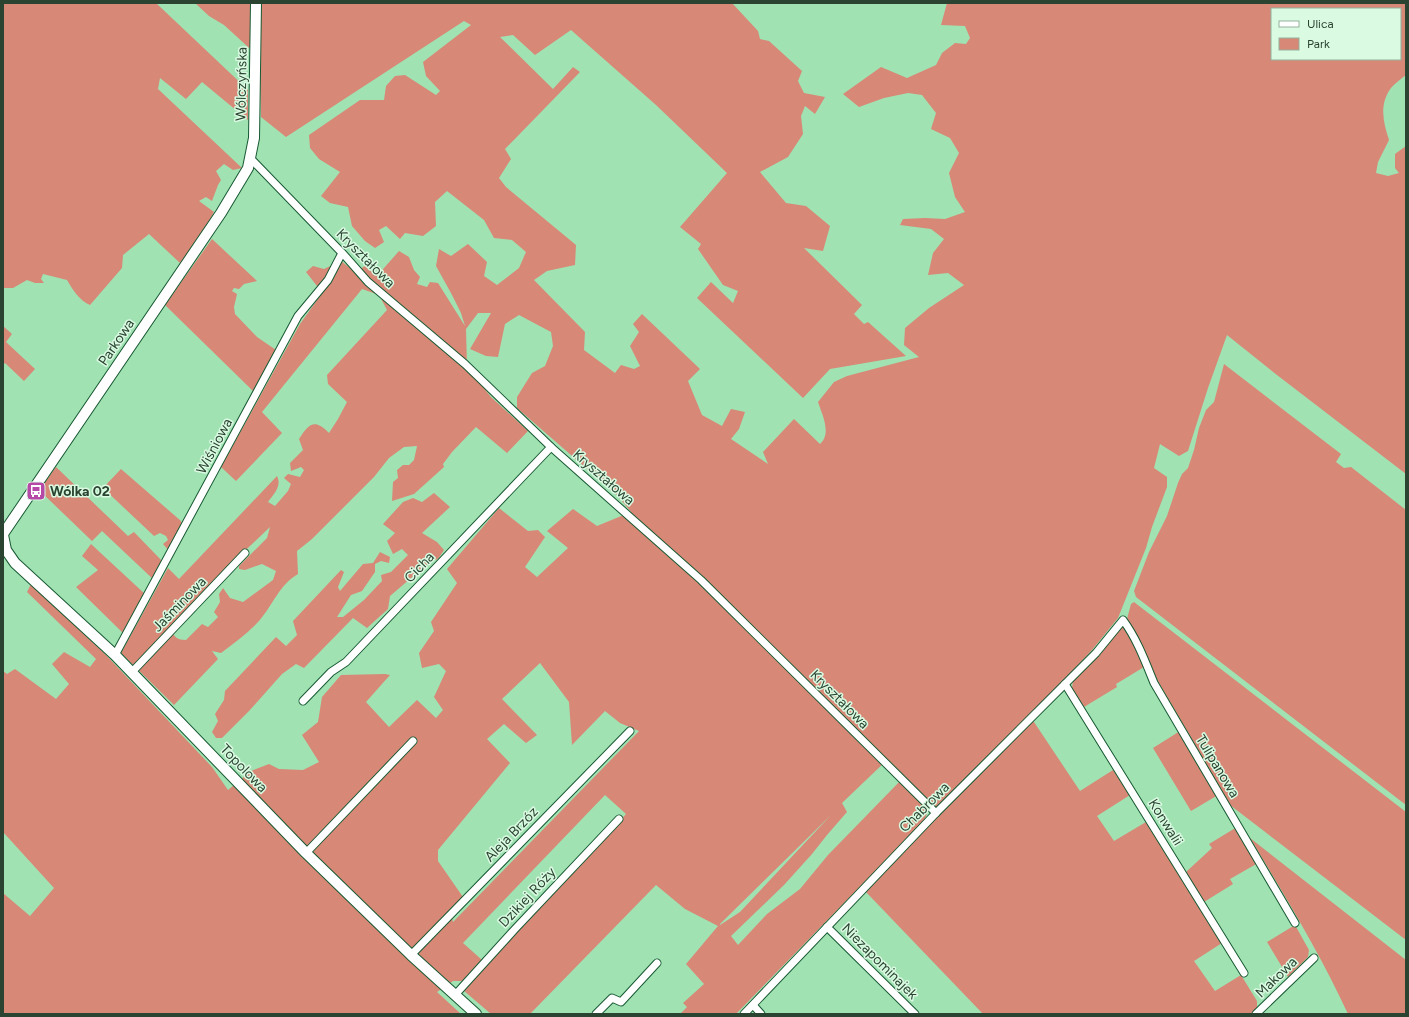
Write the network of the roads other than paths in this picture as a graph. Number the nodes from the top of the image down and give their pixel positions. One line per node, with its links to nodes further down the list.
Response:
1 (256, 3): 2 (street, Wólczyńska)
2 (251, 162): 3 (street, Kryształowa); 5 (street, Parkowa)
3 (342, 253): 4 (street, Kryształowa); 8 (street, Wiśniowa)
4 (550, 447): 11 (street, Cicha); 14 (street, Kryształowa)
5 (3, 535): 8 (street, Topolowa)
6 (245, 553): 9 (street, Jaśminowa)
7 (1123, 620): 10 (street, Chabrowa); 17 (street, Tulipanowa)
8 (115, 655): 9 (street, Topolowa)
9 (132, 672): 16 (street, Topolowa)
10 (1065, 684): 14 (street, Chabrowa); 22 (street, Konwalii)
11 (303, 701)
12 (630, 731): 19 (street, Aleja Brzóz)
13 (412, 741): 16 (street)
14 (936, 813): 18 (street, Chabrowa)
15 (619, 819): 23 (street, Dzikiej Róży)
16 (306, 853): 19 (street, Topolowa)
17 (1295, 923)
18 (828, 926): 24 (street, Chabrowa); 29 (street, Niezapominajek)
19 (411, 954): 23 (street, Topolowa)
20 (1314, 958): 30 (street, Makowa)
21 (657, 963): 26 (street)
22 (1244, 973)
23 (455, 995): 25 (street, Topolowa)
24 (753, 1005): 27 (street, Chabrowa); 28 (street)
25 (476, 1014)
26 (596, 1014)
27 (744, 1014)
28 (761, 1014)
29 (915, 1014)
30 (1256, 1014)

